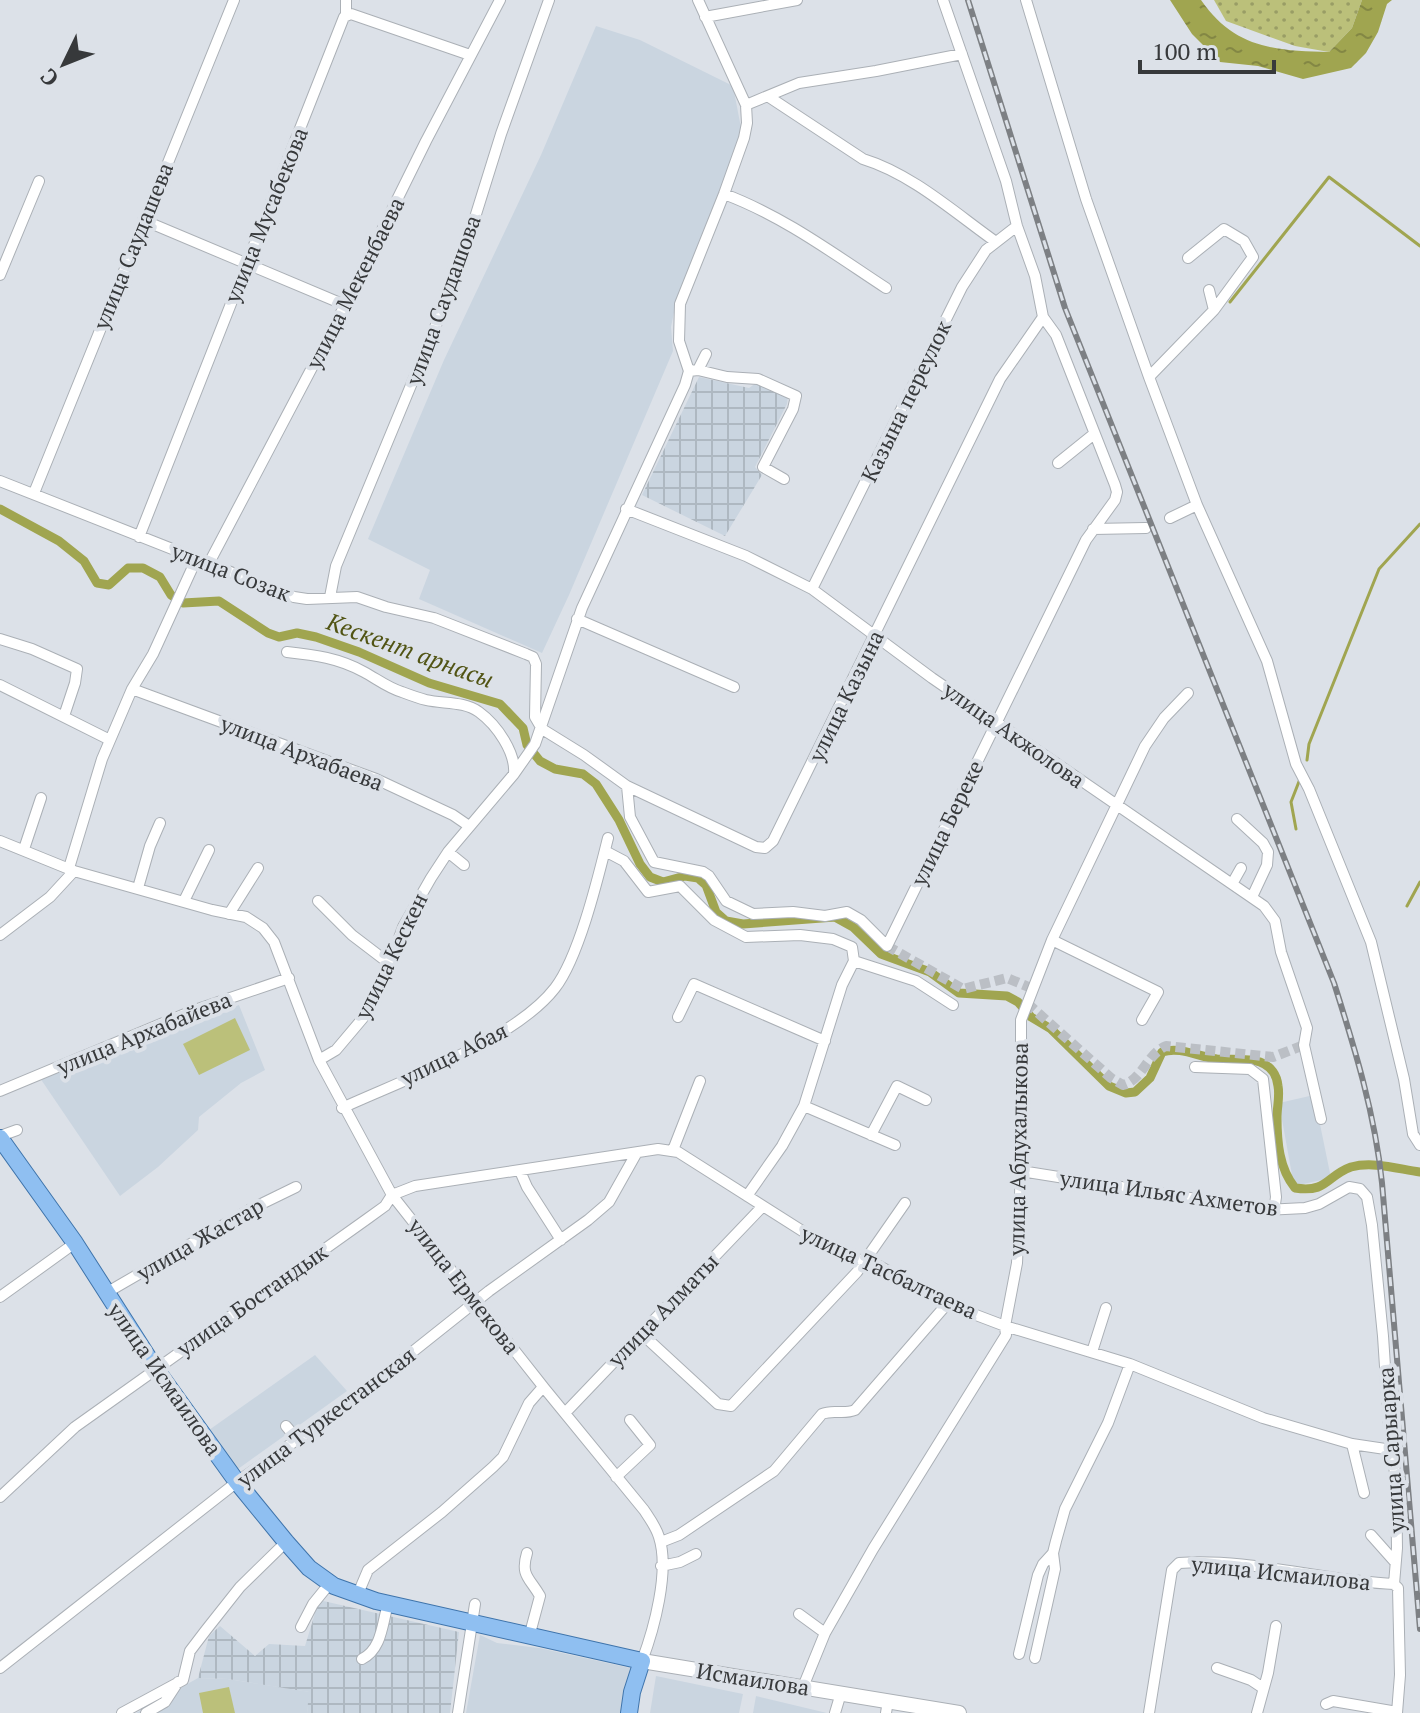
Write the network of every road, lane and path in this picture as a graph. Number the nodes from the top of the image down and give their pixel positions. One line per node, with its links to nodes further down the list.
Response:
1 (234, 0): 17 (street, улица Саудашева)
2 (346, 0): 9 (street)
3 (500, 0): 12 (street, улица Мекенбаева)
4 (549, 0): 45 (street, улица Саудашова)
5 (698, 0): 10 (street)
6 (797, 0): 10 (street)
7 (943, 0): 11 (street)
8 (1026, 0): 30 (street)
9 (346, 15): 12 (street); 21 (street, улица Мусабекова)
10 (705, 17): 14 (street)
11 (962, 54): 13 (street); 18 (street)
12 (470, 55): 25 (street, улица Мекенбаева)
13 (769, 97): 14 (street); 19 (street)
14 (746, 105): 16 (street)
15 (39, 181): 22 (street)
16 (724, 194): 23 (street); 29 (street)
17 (143, 220): 21 (street); 35 (street, улица Саудашева)
18 (1017, 226): 19 (street, Казына переулок); 27 (street)
19 (996, 242): 44 (street, Казына переулок)
20 (1188, 258): 26 (street)
21 (245, 264): 25 (street); 41 (street, улица Мусабекова)
22 (0, 275)
23 (886, 288)
24 (1209, 290): 26 (street)
25 (345, 305): 43 (street, улица Мекенбаева)
26 (1214, 310): 30 (street)
27 (1043, 317): 31 (street); 47 (street, улица Казына)
28 (706, 354): 29 (street, улица Кескен)
29 (693, 370): 33 (street); 37 (street, улица Кескен)
30 (1149, 377): 36 (street)
31 (1094, 434): 32 (street); 40 (street, улица Береке)
32 (1058, 463)
33 (784, 479)
34 (0, 481): 35 (street, улица Созак)
35 (34, 493): 41 (street, улица Созак)
36 (1197, 505): 38 (street); 104 (street)
37 (626, 509): 44 (street, улица Акжолова); 46 (street, улица Кескен)
38 (1170, 518)
39 (1146, 528): 40 (street)
40 (1093, 529): 55 (street, улица Береке)
41 (139, 537): 42 (street, улица Созак)
42 (196, 560): 43 (street, улица Созак); 52 (street)
43 (208, 565): 45 (street, улица Созак)
44 (812, 589): 47 (street, улица Акжолова)
45 (330, 597): 56 (street, улица Созак)
46 (577, 619): 51 (street); 56 (street, улица Кескен)
47 (875, 638): 55 (street, улица Акжолова); 59 (street, улица Казына)
48 (0, 639): 54 (street)
49 (287, 652): 58 (street)
50 (0, 685): 54 (street)
51 (734, 687)
52 (132, 689): 57 (street); 64 (street, улица Архабаева)
53 (1188, 693): 61 (street, улица Абдухалыкова)
54 (64, 716): 57 (street)
55 (996, 722): 59 (street, улица Береке); 61 (street, улица Акжолова)
56 (542, 729): 58 (street, улица Кескен); 59 (street, улица Казына)
57 (110, 740): 74 (street)
58 (514, 774): 64 (street, улица Кескен)
59 (627, 786)
60 (41, 798): 67 (street)
61 (1117, 807): 75 (street, улица Акжолова); 82 (street, улица Абдухалыкова)
62 (1237, 819): 77 (street)
63 (160, 823): 76 (street)
64 (469, 826): 70 (street, улица Кескен)
65 (608, 838): 69 (street, улица Абая)
66 (0, 841): 67 (street, улица Ермекова)
67 (24, 849): 74 (street, улица Ермекова)
68 (209, 850): 78 (street)
69 (605, 851): 83 (street); 98 (street, улица Абая)
70 (448, 852): 71 (street); 84 (street, улица Кескен)
71 (464, 865)
72 (258, 868): 80 (street)
73 (1241, 868): 75 (street)
74 (71, 870): 76 (street, улица Ермекова); 81 (street)
75 (1232, 884): 77 (street, улица Акжолова)
76 (138, 888): 78 (street, улица Ермекова)
77 (1252, 897): 99 (street, улица Акжолова)
78 (184, 901): 80 (street, улица Ермекова)
79 (318, 901): 84 (street)
80 (229, 914): 85 (street, улица Ермекова)
81 (0, 935)
82 (1052, 940): 90 (street); 108 (street, улица Абдухалыкова)
83 (854, 961): 88 (street); 91 (street)
84 (390, 964): 92 (street, улица Кескен)
85 (289, 978): 86 (street, улица Архабайева); 92 (street, улица Ермекова)
86 (251, 992): 87 (street); 95 (street, улица Архабайева)
87 (235, 1004)
88 (953, 1005)
89 (678, 1017): 91 (street)
90 (1142, 1020)
91 (825, 1041): 97 (street)
92 (319, 1060): 98 (street, улица Ермекова)
93 (1195, 1067): 115 (street)
94 (700, 1081): 105 (street)
95 (0, 1091)
96 (926, 1100): 101 (street)
97 (804, 1106): 101 (street); 112 (street)
98 (342, 1108): 111 (street, улица Ермекова)
99 (1321, 1119)
100 (17, 1130): 102 (street)
101 (871, 1135): 103 (street)
102 (0, 1137): 119 (main road, улица Исмаилова)
103 (895, 1145)
104 (1420, 1145)
105 (673, 1150): 106 (street); 112 (street, улица Тасбалтаева)
106 (636, 1154): 107 (street); 116 (street, улица Туркестанская)
107 (520, 1171): 111 (street); 118 (street)
108 (1021, 1171): 115 (street, улица Ильяс Ахметов); 126 (street, улица Абдухалыкова)
109 (296, 1187): 121 (street, улица Жастар)
110 (1360, 1189): 115 (street, улица Ильяс Ахметов); 137 (street, улица Сарыарка)
111 (392, 1195): 123 (street, улица Ермекова); 130 (street, улица Бостандык)
112 (747, 1196): 114 (street, улица Тасбалтаева)
113 (905, 1203): 120 (street)
114 (762, 1207): 120 (street, улица Тасбалтаева); 127 (street, улица Алматы)
115 (1274, 1211)
116 (576, 1229): 117 (street); 118 (street, улица Туркестанская)
117 (582, 1239)
118 (561, 1240): 123 (street, улица Туркестанская)
119 (75, 1243): 121 (main road, улица Исмаилова); 122 (street)
120 (864, 1262): 124 (street, улица Тасбалтаева); 127 (street)
121 (106, 1293): 130 (main road, улица Исмаилова)
122 (0, 1297)
123 (476, 1302): 131 (street, улица Ермекова); 135 (street, улица Туркестанская)
124 (947, 1304): 126 (street, улица Тасбалтаева); 144 (street)
125 (1106, 1308): 128 (street)
126 (1005, 1326): 128 (street, улица Тасбалтаева); 161 (street, улица Абдухалыкова)
127 (642, 1334): 132 (street, улица Алматы)
128 (1092, 1352): 129 (street, улица Тасбалтаева)
129 (1130, 1364): 136 (street, улица Тасбалтаева); 146 (street)
130 (155, 1368): 139 (main road, улица Исмаилова); 141 (street, улица Бостандык)
131 (543, 1387): 132 (street, улица Ермекова); 152 (street)
132 (565, 1413): 138 (street, улица Ермекова)
133 (630, 1420): 138 (street)
134 (286, 1426): 135 (street)
135 (297, 1439): 139 (street, улица Туркестанская)
136 (1352, 1444): 137 (street, улица Тасбалтаева); 140 (street)
137 (1392, 1450): 148 (street, улица Сарыарка)
138 (616, 1477): 144 (street, улица Ермекова)
139 (237, 1482): 143 (main road, улица Исмаилова); 167 (street, улица Туркестанская)
140 (1364, 1493)
141 (0, 1497)
142 (1371, 1535): 148 (street)
143 (286, 1542): 150 (main road, улица Исмаилова); 169 (street)
144 (661, 1542): 149 (street, улица Ермекова)
145 (527, 1553): 162 (street)
146 (1053, 1553): 155 (street); 157 (street)
147 (696, 1554): 149 (street)
148 (1395, 1562): 151 (street, улица Сарыарка)
149 (661, 1566): 166 (street, улица Ермекова)
150 (330, 1583): 152 (main road, улица Исмаилова); 160 (street)
151 (1394, 1584): 175 (street, улица Сарыарка); 182 (street, улица Исмаилова)
152 (357, 1596): 153 (main road, улица Исмаилова)
153 (388, 1604): 158 (main road, улица Исмаилова); 165 (street)
154 (475, 1604): 158 (street)
155 (1028, 1612): 157 (street); 163 (street)
156 (799, 1614): 161 (street)
157 (1045, 1615): 164 (street)
158 (470, 1624): 162 (main road, улица Исмаилова); 178 (street)
159 (1276, 1626): 171 (street)
160 (301, 1627)
161 (825, 1633): 170 (street, улица Абдухалыкова)
162 (529, 1637): 166 (main road, улица Исмаилова)
163 (1019, 1654)
164 (1035, 1658)
165 (362, 1659)
166 (642, 1661): 170 (street, Исмаилова); 179 (main road, улица Ермекова)
167 (0, 1668)
168 (1217, 1668): 171 (street)
169 (178, 1682): 176 (street); 177 (street)
170 (803, 1687): 172 (street, Исмаилова)
171 (1263, 1688): 183 (street)
172 (841, 1693): 174 (street, Исмаилова); 180 (street)
173 (1326, 1704): 175 (street)
174 (887, 1707): 181 (street, Исмаилова)
175 (1397, 1712)
176 (122, 1713)
177 (146, 1713)
178 (458, 1713)
179 (629, 1713)
180 (835, 1713)
181 (959, 1713)
182 (1149, 1713)
183 (1257, 1713)

